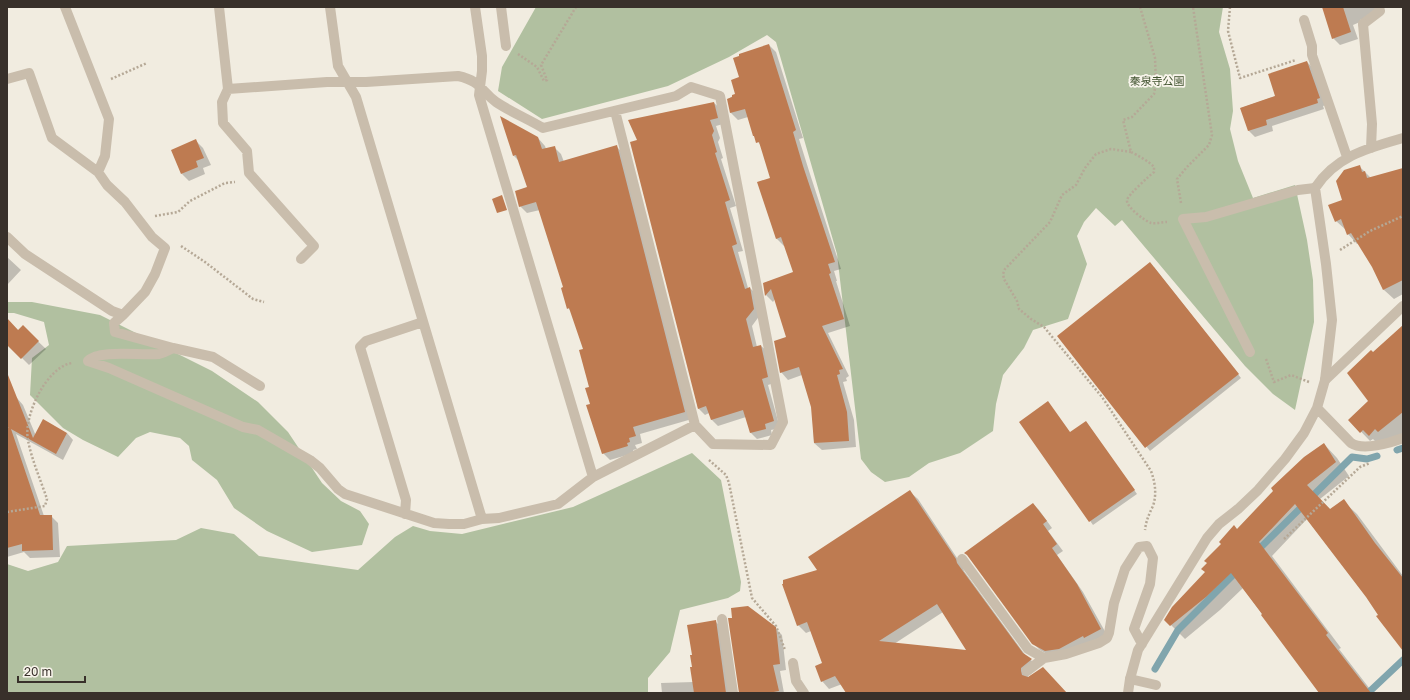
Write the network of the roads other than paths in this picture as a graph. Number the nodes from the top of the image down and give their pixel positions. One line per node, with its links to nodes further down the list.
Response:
1 (65, 7): 17 (street)
2 (219, 7): 12 (street)
3 (330, 7): 10 (street)
4 (475, 7): 11 (street)
5 (501, 7): 8 (street)
6 (1379, 7): 15 (street)
7 (1304, 20): 16 (street)
8 (506, 46)
9 (7, 79): 17 (street)
10 (347, 81): 11 (street); 12 (street); 23 (street)
11 (479, 85): 13 (street); 31 (street)
12 (228, 89): 20 (street)
13 (615, 111): 29 (street); 29 (street)
14 (1403, 138): 15 (street)
15 (1371, 148): 16 (street)
16 (1347, 157): 18 (street)
17 (98, 172): 22 (street)
18 (1315, 188): 25 (street); 26 (street)
19 (7, 237): 22 (street)
20 (301, 259)
21 (1403, 306): 26 (street)
22 (123, 315): 24 (street)
23 (423, 322): 32 (street); 33 (street)
24 (173, 348): 27 (street); 32 (street)
25 (1250, 352)
26 (1325, 380): 28 (street)
27 (260, 386)
28 (1317, 408): 30 (street); 36 (street)
29 (695, 425): 31 (street)
30 (1403, 438)
31 (593, 477): 33 (street)
32 (405, 514): 33 (street)
33 (482, 519)
34 (962, 560): 37 (street)
35 (722, 619): 42 (street)
36 (1142, 644): 37 (street); 40 (street)
37 (1044, 658): 39 (street)
38 (793, 663): 43 (street)
39 (1027, 670)
40 (1130, 679): 41 (street); 44 (street)
41 (1156, 685)
42 (733, 693)
43 (804, 693)
44 (1128, 693)

